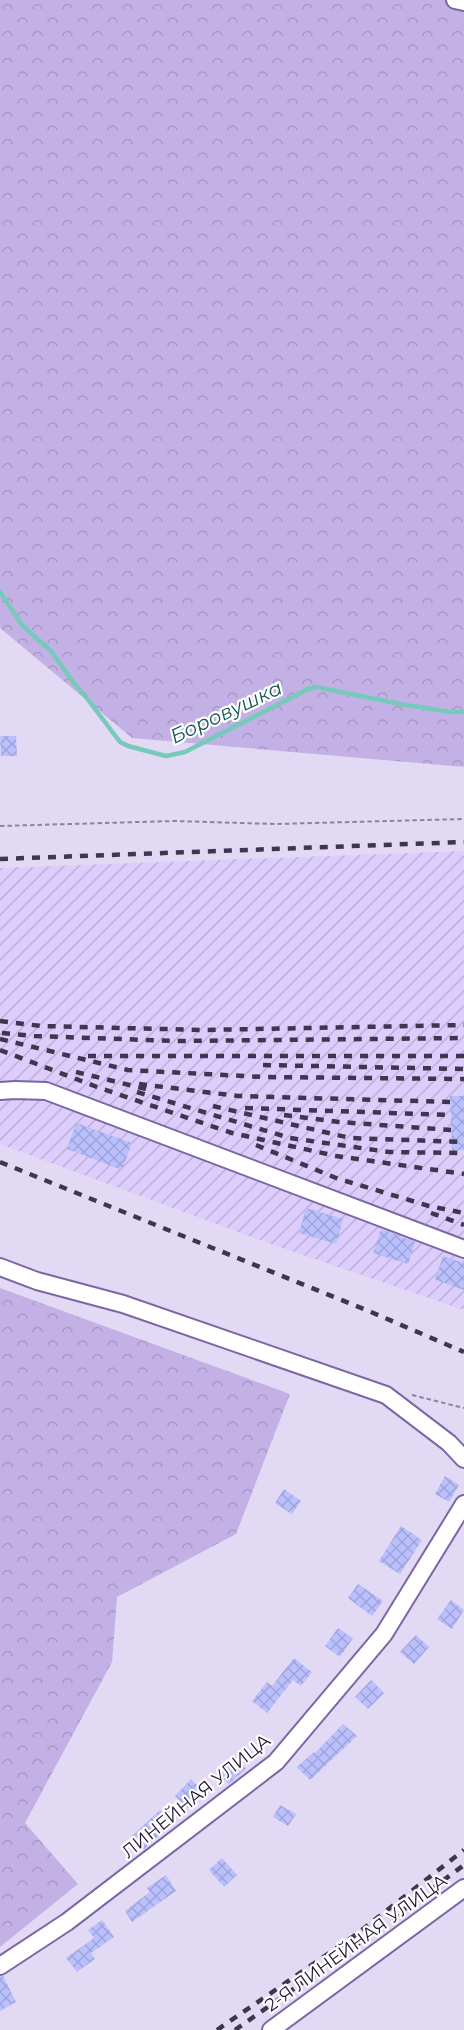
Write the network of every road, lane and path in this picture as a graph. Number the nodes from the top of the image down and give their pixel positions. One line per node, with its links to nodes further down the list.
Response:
1 (456, 0): 2 (street)
2 (464, 2)
3 (464, 819): 4 (path)
4 (0, 826)
5 (0, 1091): 6 (street)
6 (464, 1249)
7 (0, 1267): 8 (street)
8 (386, 1395): 9 (path); 10 (street)
9 (464, 1408)
10 (464, 1459)
11 (464, 1504): 13 (street, ЛИНЕЙНАЯ УЛИЦА)
12 (464, 1888): 14 (street, 2-Я ЛИНЕЙНАЯ УЛИЦА)
13 (0, 1966)
14 (271, 2030)

